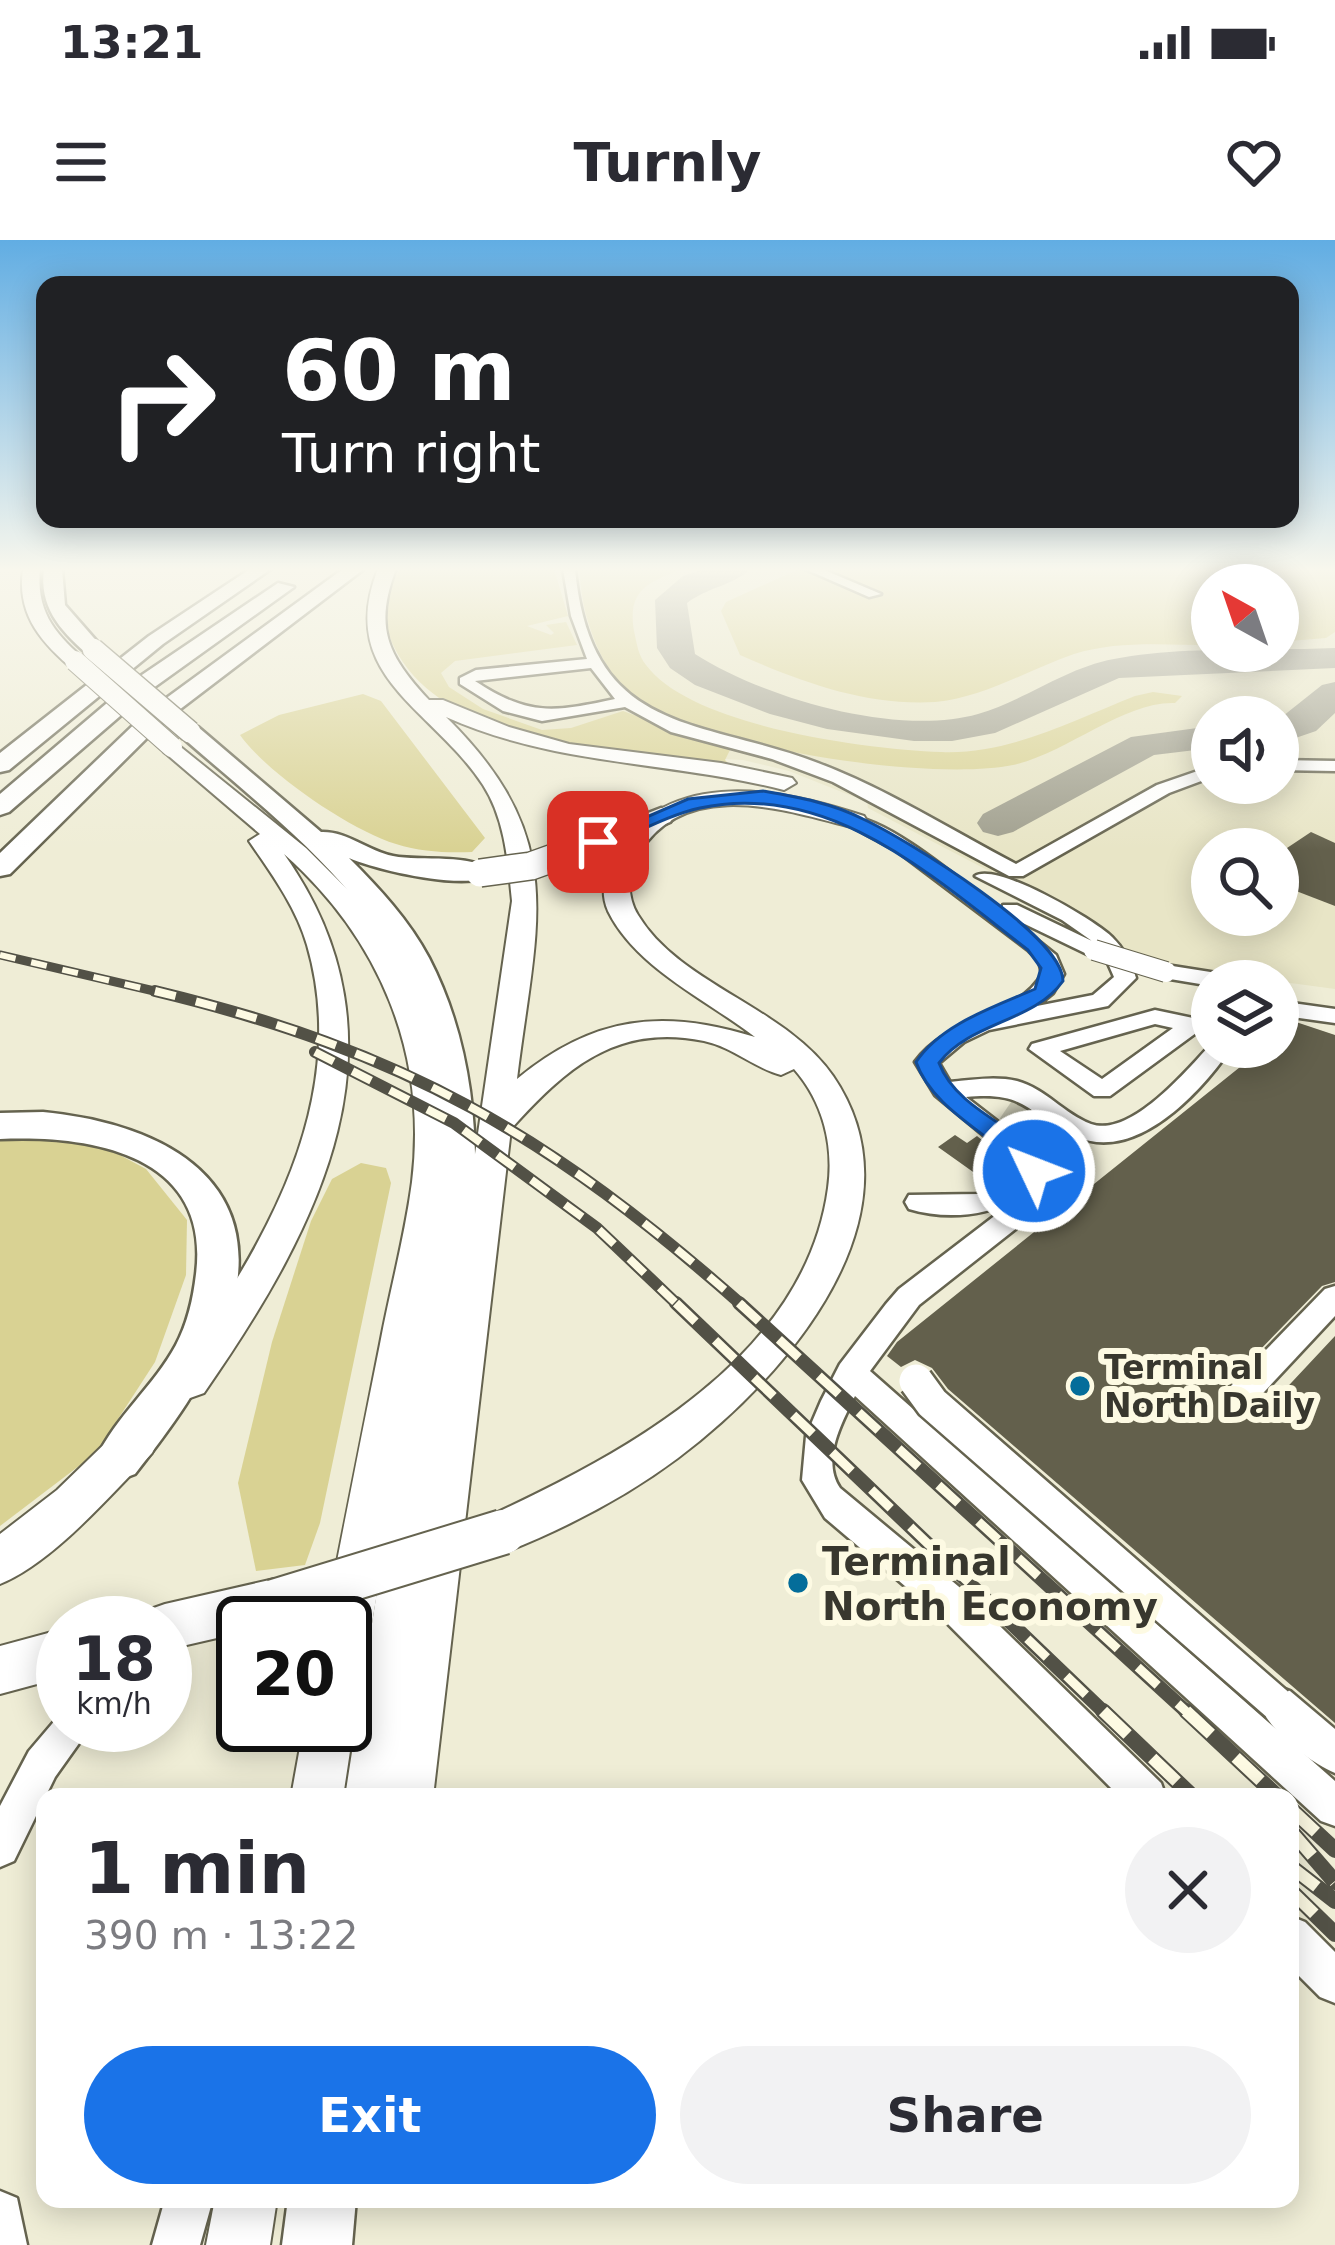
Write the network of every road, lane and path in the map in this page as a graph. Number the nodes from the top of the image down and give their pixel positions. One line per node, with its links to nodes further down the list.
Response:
1 (93, 663): 9 (highway, bridge)
2 (131, 663): 10 (highway)
3 (175, 663): 17 (highway)
4 (229, 663): 21 (highway)
5 (387, 663): 7 (main road)
6 (593, 664): 8 (street); 8 (street)
7 (412, 692): 13 (main road); 32 (main road)
8 (626, 702): 14 (street)
9 (181, 740): 15 (main road); 16 (highway)
10 (0, 765)
11 (1299, 765): 12 (street)
12 (1335, 766)
13 (701, 767): 19 (main road); 27 (street)
14 (1191, 779)
15 (230, 800): 41 (main road); 44 (main road)
16 (267, 800): 18 (highway, bridge); 55 (highway)
17 (0, 807)
18 (661, 816): 19 (main road); 34 (main road)
19 (855, 821): 20 (street)
20 (904, 848): 22 (street, bridge); 27 (street)
21 (0, 868)
22 (1191, 976)
23 (1299, 992): 24 (street)
24 (1335, 997)
25 (1299, 1011): 26 (street)
26 (1335, 1016)
27 (975, 1025): 30 (street)
28 (1207, 1037): 28 (street)
29 (1191, 1067): 30 (street)
30 (949, 1090): 31 (street); 36 (street)
31 (1006, 1108)
32 (499, 1124): 34 (main road); 56 (main road)
33 (0, 1126): 41 (highway)
34 (842, 1130): 43 (main road, bridge)
35 (1062, 1146): 38 (street)
36 (918, 1202)
37 (1335, 1297): 40 (street)
38 (851, 1373): 48 (street); 57 (street)
39 (916, 1381): 52 (street, bridge)
40 (1239, 1398)
41 (119, 1459): 42 (main road)
42 (0, 1562)
43 (297, 1596)
44 (353, 1596)
45 (36, 1660): 47 (main road)
46 (1240, 1661): 48 (street)
47 (0, 1670)
48 (1215, 1694): 58 (street)
49 (52, 1752): 59 (street)
50 (320, 1752): 53 (street)
51 (324, 1752): 54 (main road)
52 (1335, 1754)
53 (309, 1788)
54 (318, 1788)
55 (374, 1788)
56 (407, 1788)
57 (1138, 1788)
58 (1335, 1807)
59 (0, 1847)
60 (1299, 1946): 61 (street)
61 (1335, 1982)
62 (186, 2208): 68 (street)
63 (244, 2208): 69 (main road)
64 (321, 2208): 70 (highway)
65 (345, 2208): 71 (main road)
66 (0, 2215): 67 (street)
67 (3, 2245)
68 (176, 2245)
69 (238, 2245)
70 (316, 2245)
71 (339, 2245)

